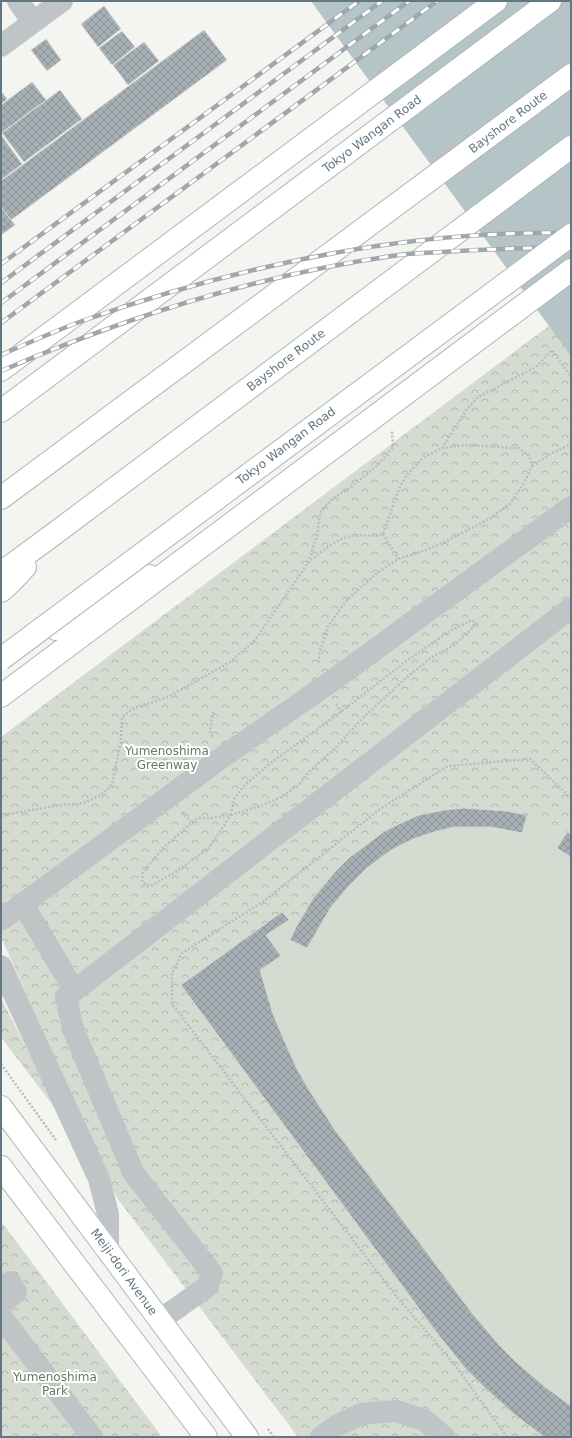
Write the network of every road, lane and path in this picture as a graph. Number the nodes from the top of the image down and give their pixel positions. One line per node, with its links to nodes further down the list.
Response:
1 (18, 1): 5 (street)
2 (62, 1): 5 (street)
3 (496, 1): 11 (main road)
4 (550, 1): 13 (main road, Tokyo Wangan Road)
5 (33, 22): 6 (street)
6 (1, 46)
7 (571, 75): 18 (main road, Bayshore Route)
8 (571, 147): 20 (main road, Bayshore Route)
9 (571, 235): 29 (main road, Tokyo Wangan Road, bridge)
10 (571, 270): 24 (main road)
11 (1, 370)
12 (571, 377): 16 (path)
13 (1, 411)
14 (392, 431): 23 (path)
15 (571, 444): 17 (path)
16 (442, 448): 17 (path); 21 (path)
17 (532, 466): 22 (path)
18 (1, 498)
19 (571, 507): 30 (street)
20 (54, 534): 25 (main road, Bayshore Route); 26 (main road)
21 (383, 534): 22 (path); 23 (path)
22 (398, 559): 30 (path)
23 (308, 563): 35 (path)
24 (169, 571): 28 (main road); 31 (main road)
25 (1, 573)
26 (1, 591)
27 (571, 608): 39 (street)
28 (1, 646)
29 (1, 659)
30 (325, 686): 32 (path); 36 (street)
31 (1, 696)
32 (341, 712): 34 (path); 34 (path)
33 (571, 798): 52 (path)
34 (231, 815): 34 (path)
35 (1, 817)
36 (23, 904): 37 (street); 39 (street)
37 (1, 920)
38 (1, 966): 42 (street)
39 (74, 990): 46 (street)
40 (1, 1107): 42 (main road, Meiji-dori Avenue)
41 (1, 1167): 48 (main road)
42 (108, 1249): 46 (main road, Meiji-dori Avenue)
43 (10, 1282): 44 (street)
44 (1, 1303)
45 (1, 1316): 47 (street)
46 (160, 1320): 49 (main road, Meiji-dori Avenue)
47 (92, 1437)
48 (206, 1437)
49 (247, 1437)
50 (321, 1437): 51 (street)
51 (444, 1437)
52 (507, 1437)

